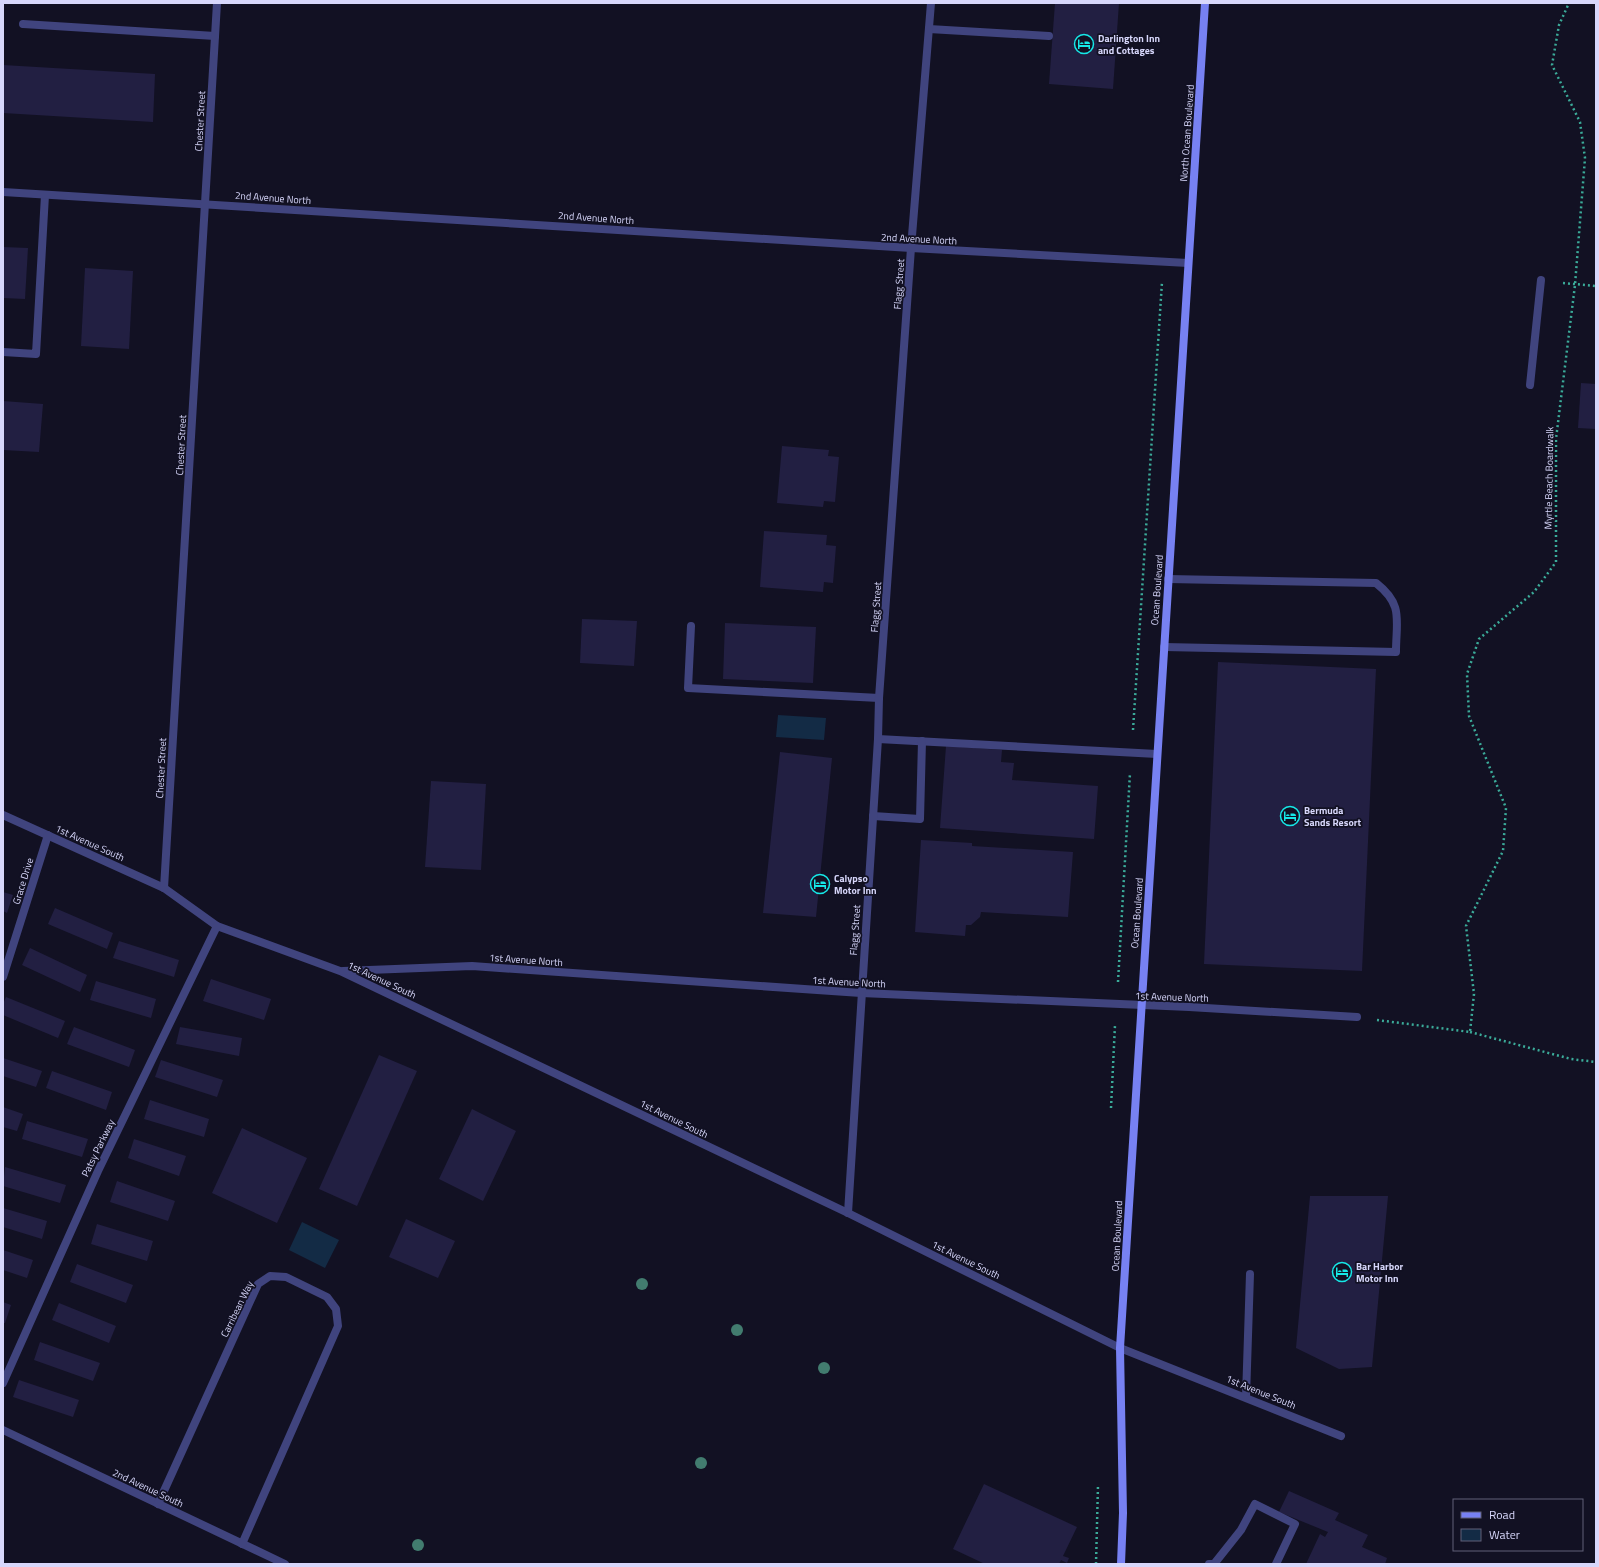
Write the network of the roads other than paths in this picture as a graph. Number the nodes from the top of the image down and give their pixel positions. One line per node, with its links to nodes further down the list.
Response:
1 (217, 3): 6 (street, Chester Street)
2 (931, 3): 5 (street, Flagg Street)
3 (1205, 3): 12 (main road, North Ocean Boulevard)
4 (23, 24): 6 (street)
5 (929, 29): 7 (street); 11 (street, Flagg Street)
6 (215, 36): 10 (street, Chester Street)
7 (1049, 36)
8 (3, 192): 9 (street, 2nd Avenue North)
9 (45, 194): 10 (street, 2nd Avenue North); 14 (street)
10 (206, 204): 11 (street, 2nd Avenue North); 26 (street, Chester Street)
11 (911, 248): 12 (street, 2nd Avenue North); 19 (street, Flagg Street)
12 (1188, 263): 16 (main road, Ocean Boulevard)
13 (1541, 280): 15 (street)
14 (3, 352)
15 (1530, 385)
16 (1168, 579): 18 (main road, Ocean Boulevard); 18 (street)
17 (690, 626): 19 (street)
18 (1164, 647): 22 (main road, Ocean Boulevard)
19 (879, 698): 20 (street, Flagg Street)
20 (878, 739): 21 (street); 24 (street, Flagg Street)
21 (922, 741): 22 (street); 24 (street)
22 (1157, 754): 31 (main road, Ocean Boulevard)
23 (3, 815): 25 (street, 1st Avenue South)
24 (873, 816): 30 (street, Flagg Street)
25 (48, 835): 26 (street, 1st Avenue South); 29 (street, Grace Drive)
26 (164, 888): 27 (street, 1st Avenue South)
27 (217, 926): 28 (street, 1st Avenue South); 36 (street, Patsy Parkway)
28 (340, 971): 30 (street, 1st Avenue North); 33 (street, 1st Avenue South)
29 (3, 978)
30 (861, 993): 31 (street, 1st Avenue North); 33 (street, Flagg Street)
31 (1140, 1006): 32 (street, 1st Avenue North); 35 (main road, Ocean Boulevard)
32 (1357, 1017)
33 (848, 1213): 35 (street, 1st Avenue South)
34 (1250, 1274): 37 (street)
35 (1120, 1348): 37 (street, 1st Avenue South); 43 (main road, Ocean Boulevard)
36 (3, 1382)
37 (1246, 1397): 39 (street, 1st Avenue South)
38 (3, 1430): 40 (street, 2nd Avenue South)
39 (1341, 1436)
40 (158, 1504): 41 (street, 2nd Avenue South); 41 (street, Carribean Way)
41 (242, 1544): 42 (street, 2nd Avenue South)
42 (285, 1564)
43 (1121, 1564)
44 (1209, 1564): 45 (street)
45 (1276, 1564)

